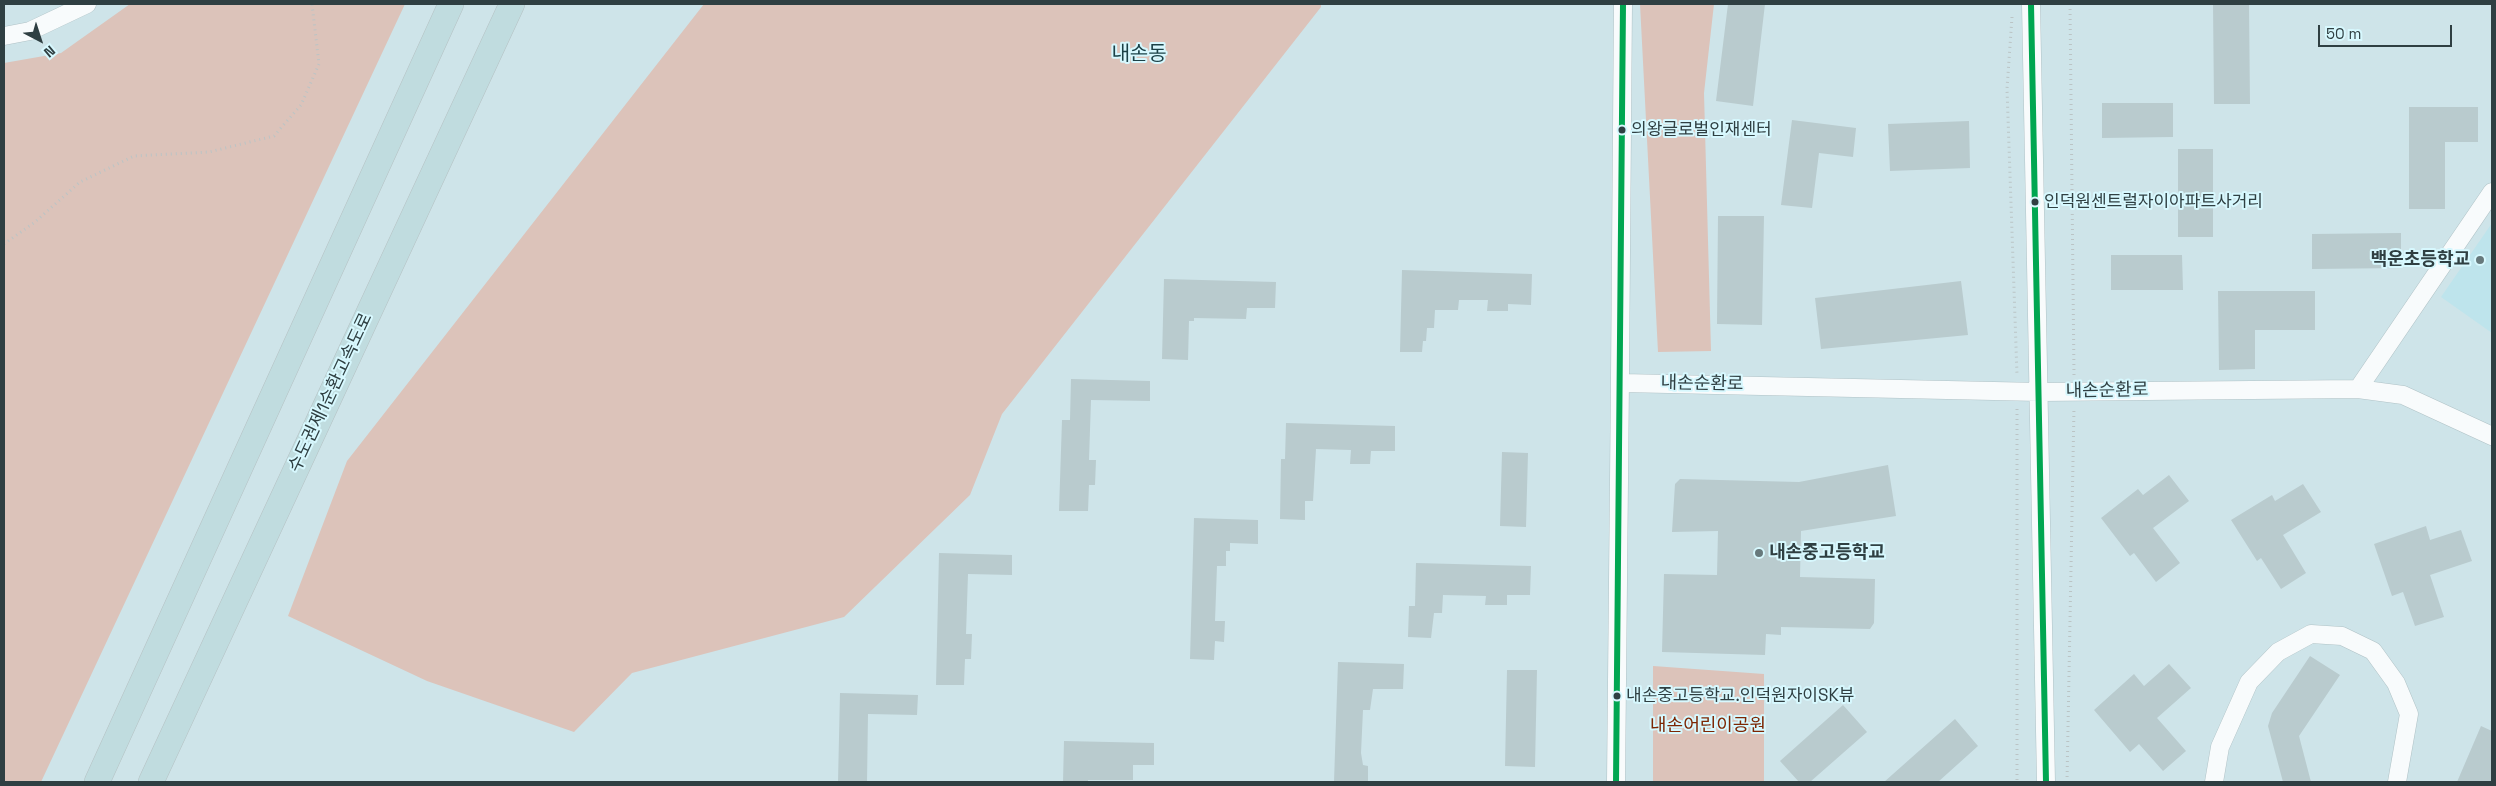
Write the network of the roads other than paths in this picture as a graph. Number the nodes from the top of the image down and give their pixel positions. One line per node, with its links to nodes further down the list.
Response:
1 (87, 4): 6 (street)
2 (450, 4): 12 (highway)
3 (512, 4): 13 (highway, 수도권제1순환고속도로)
4 (1623, 4): 8 (street)
5 (2031, 4): 10 (street)
6 (4, 36)
7 (2492, 192): 9 (street)
8 (1622, 383): 10 (street, 내손순환로); 14 (street)
9 (2358, 389): 10 (street, 내손순환로); 11 (street, 내손순환로)
10 (2040, 392): 15 (street)
11 (2492, 436)
12 (97, 782)
13 (151, 782)
14 (1616, 782)
15 (2046, 782)
16 (2214, 782): 17 (street)
17 (2397, 782)

